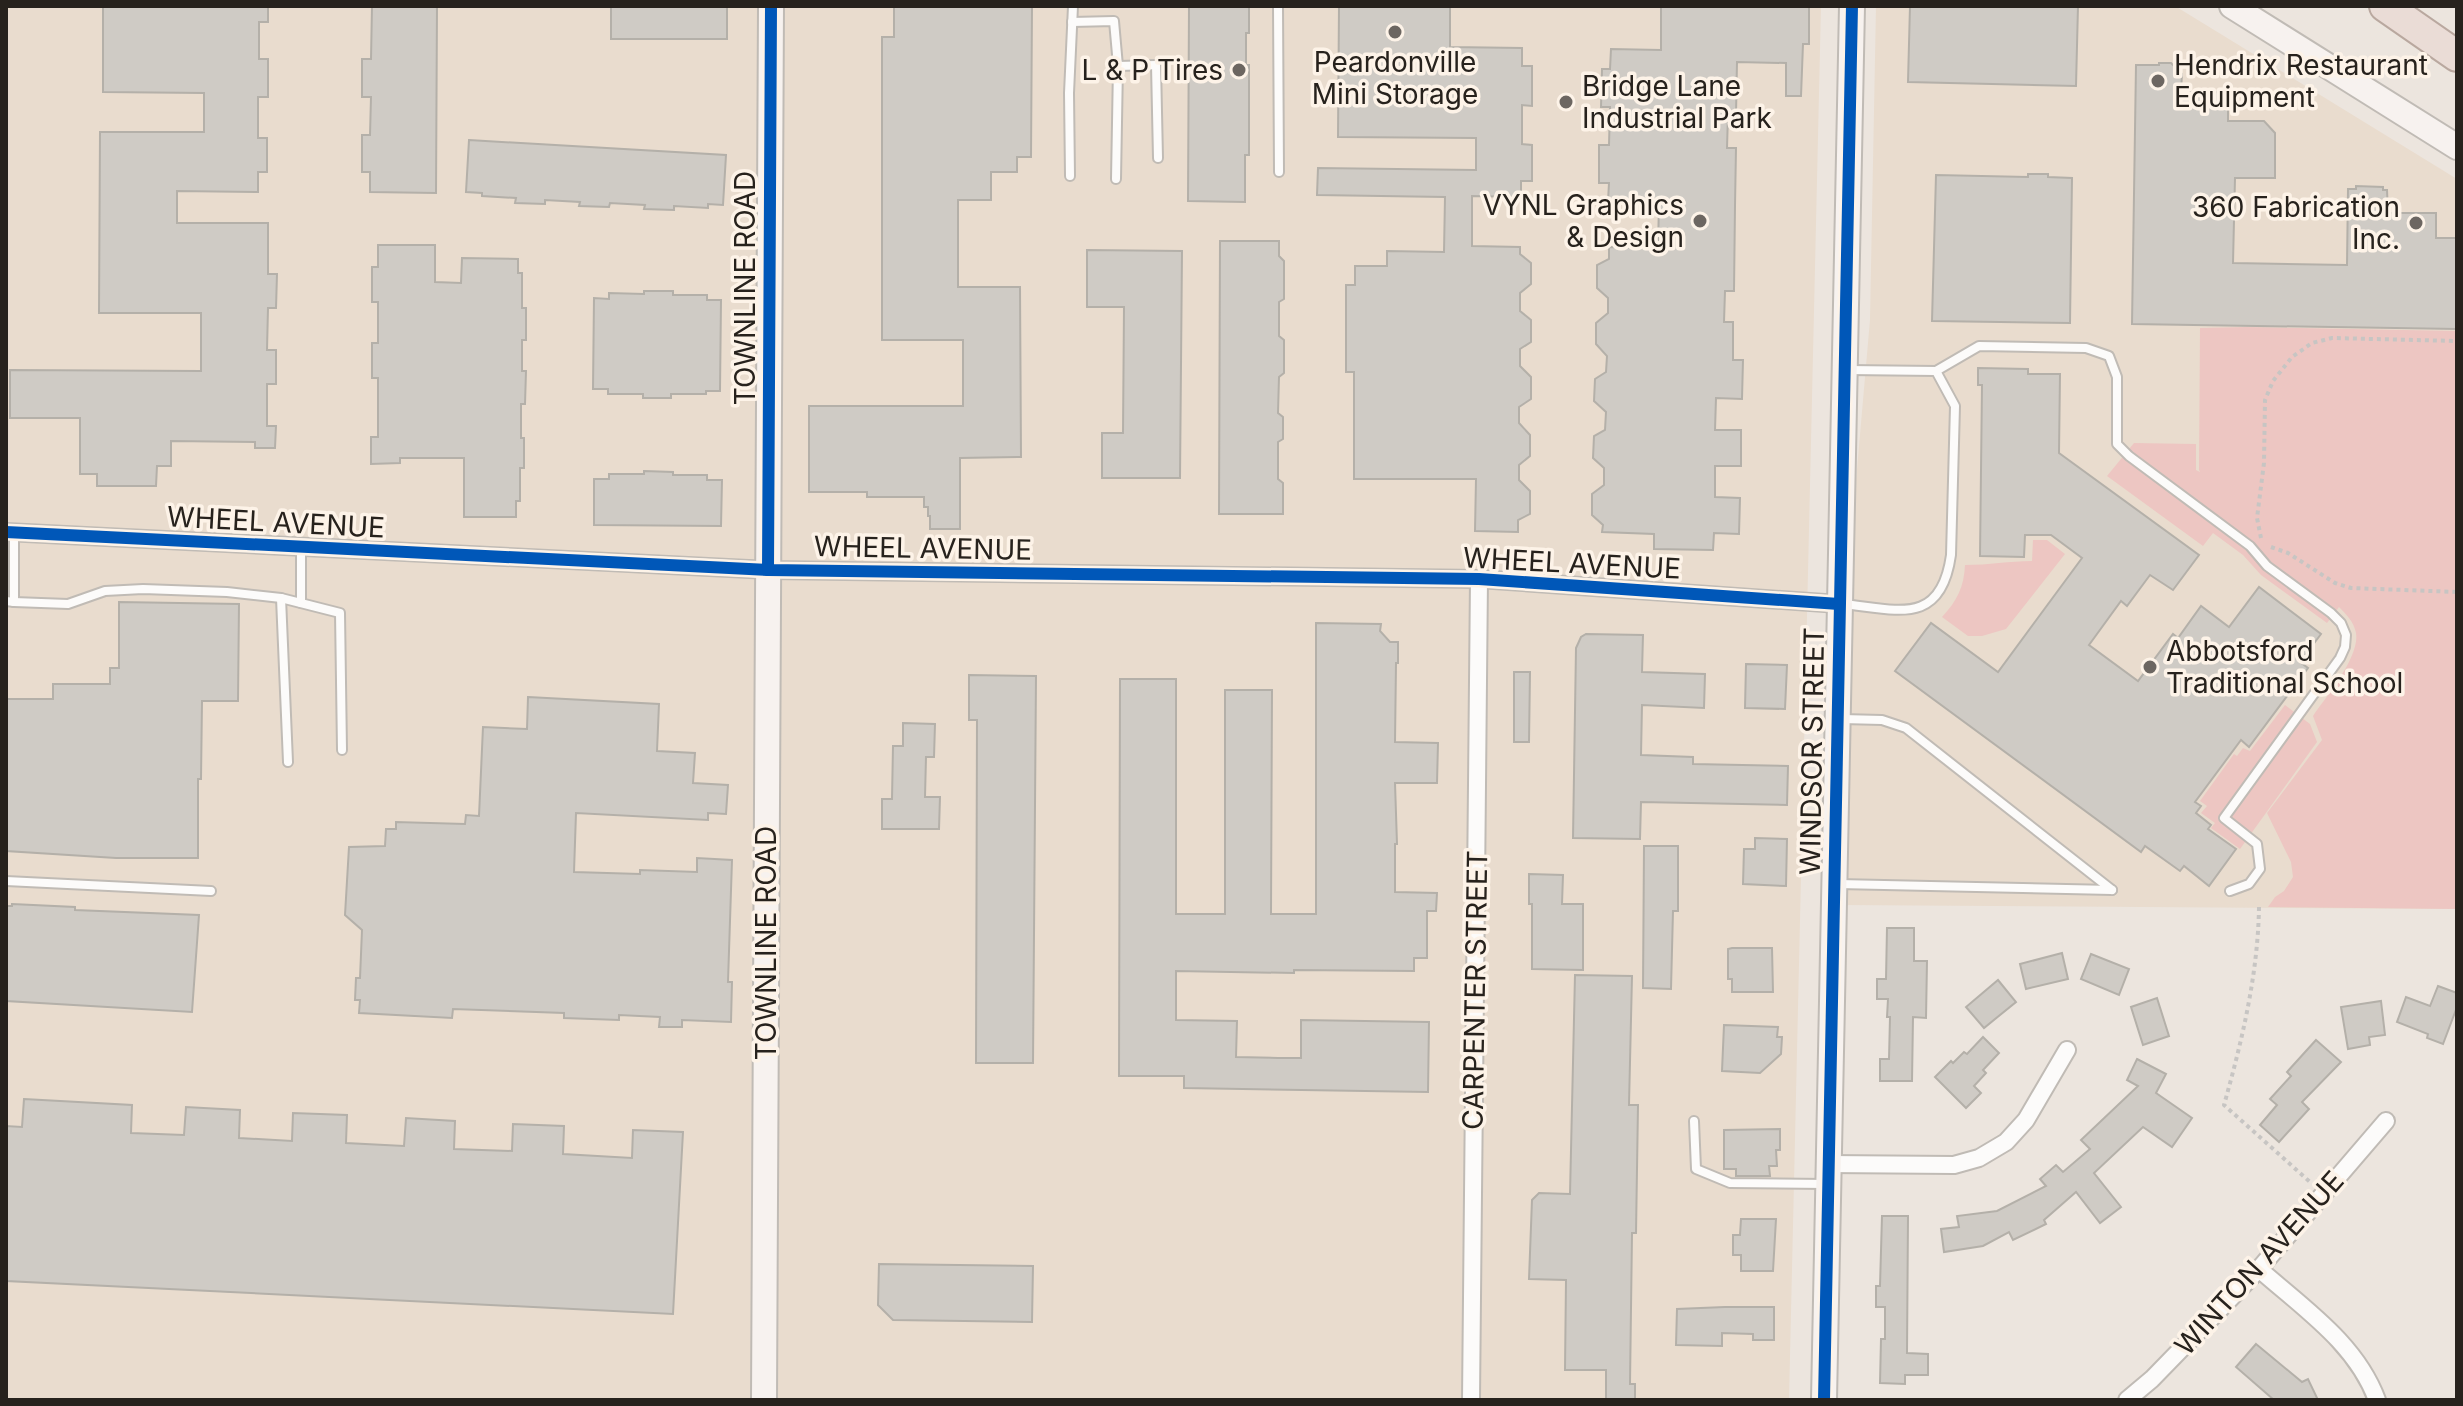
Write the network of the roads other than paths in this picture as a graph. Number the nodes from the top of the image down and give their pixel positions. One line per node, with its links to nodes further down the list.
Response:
1 (771, 6): 19 (street, TOWNLINE ROAD)
2 (1073, 6): 7 (lane)
3 (1278, 6): 12 (lane)
4 (1852, 6): 15 (street, WINDSOR STREET)
5 (2232, 6): 10 (street)
6 (2385, 6): 8 (highway)
7 (1072, 22): 9 (lane); 13 (lane)
8 (2457, 56)
9 (1118, 66): 11 (lane); 14 (lane)
10 (2457, 147)
11 (1158, 158)
12 (1279, 172)
13 (1070, 176)
14 (1116, 179)
15 (1844, 370): 16 (lane); 24 (street, WINDSOR STREET)
16 (1936, 371): 24 (lane); 31 (lane)
17 (10, 532): 18 (street, WHEEL AVENUE); 22 (lane)
18 (301, 547): 19 (street, WHEEL AVENUE); 23 (lane)
19 (768, 570): 20 (street, WHEEL AVENUE); 37 (street, TOWNLINE ROAD)
20 (1479, 579): 24 (street, WHEEL AVENUE); 38 (street, CARPENTER STREET)
21 (281, 598): 22 (lane); 23 (lane); 27 (lane)
22 (10, 602)
23 (301, 603): 26 (lane)
24 (1839, 604): 25 (street, WINDSOR STREET)
25 (1837, 719): 29 (street, WINDSOR STREET); 29 (lane)
26 (342, 750)
27 (288, 762)
28 (6, 881): 30 (lane)
29 (1834, 884): 35 (street, WINDSOR STREET)
30 (211, 891)
31 (2230, 891)
32 (2067, 1050): 35 (street)
33 (1694, 1121): 35 (lane)
34 (2386, 1121): 36 (street, WINTON AVENUE)
35 (1828, 1174): 39 (street, WINDSOR STREET)
36 (2259, 1269): 40 (street, WINTON AVENUE); 41 (street)
37 (764, 1400)
38 (1471, 1400)
39 (1824, 1400)
40 (2127, 1400)
41 (2377, 1400)

